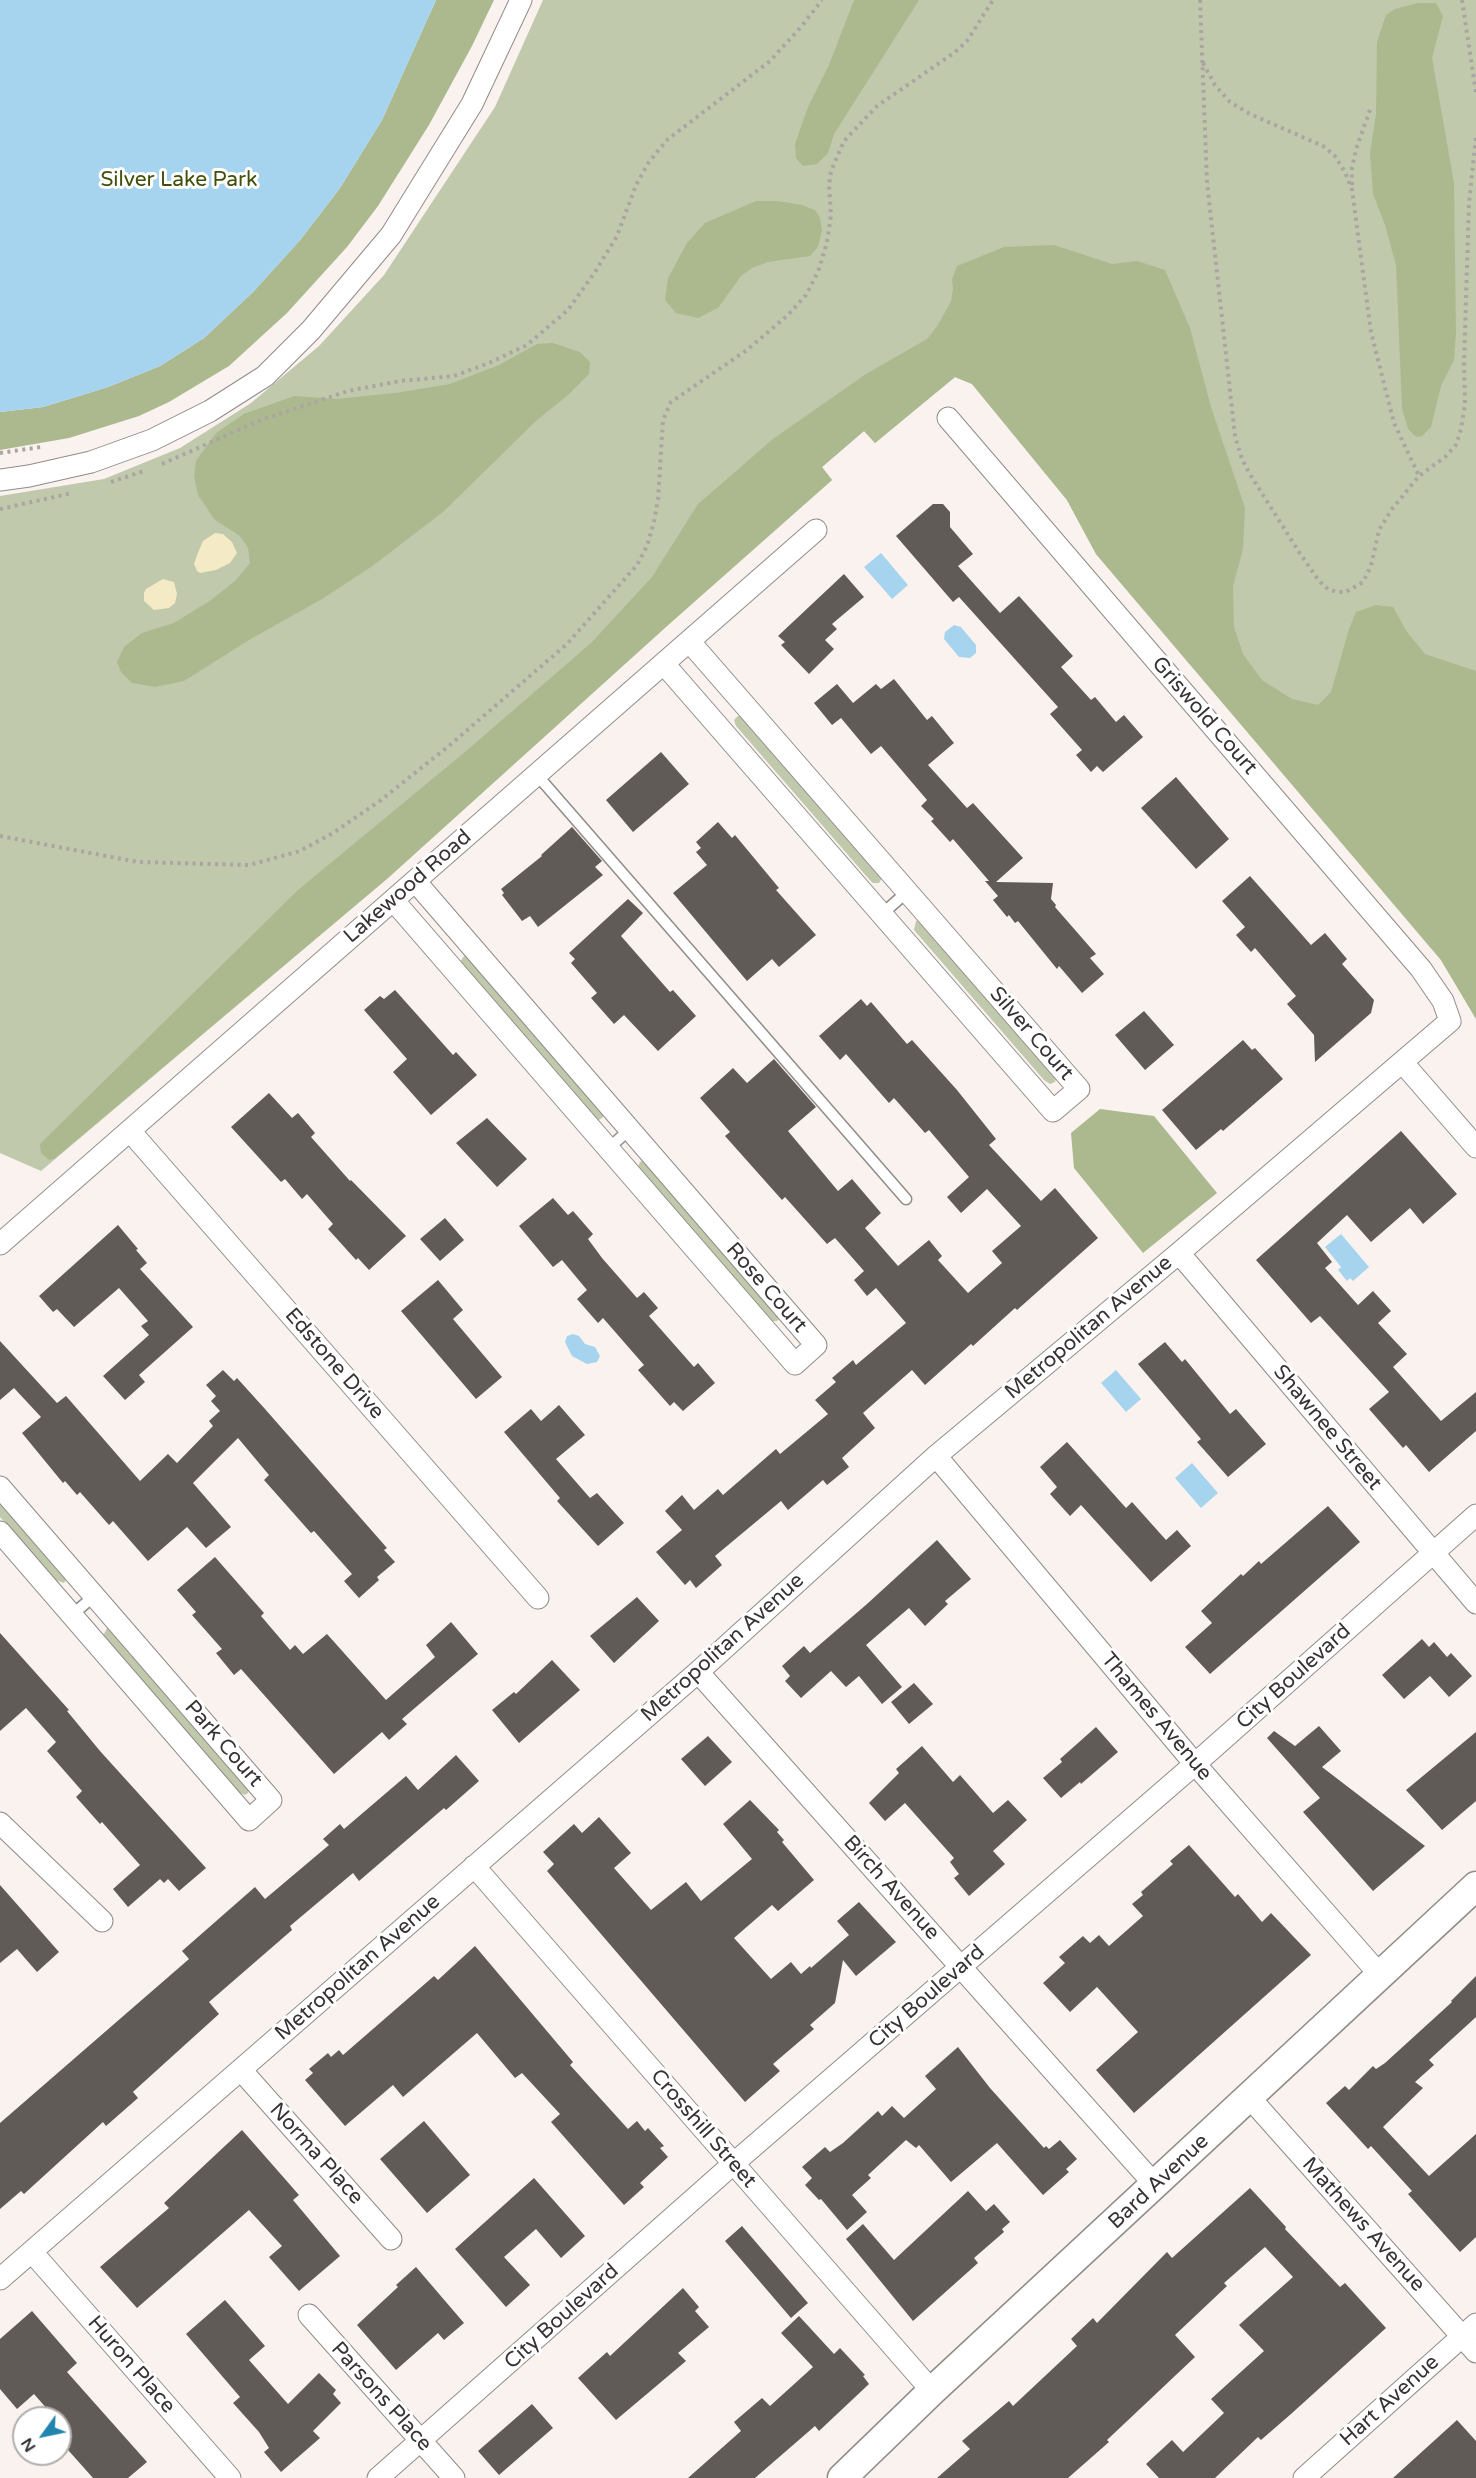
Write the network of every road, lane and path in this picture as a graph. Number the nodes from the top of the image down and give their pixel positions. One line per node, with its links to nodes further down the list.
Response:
1 (522, 0): 17 (street)
2 (822, 0): 14 (path)
3 (993, 0): 25 (path)
4 (1200, 0): 6 (path)
5 (1462, 0): 7 (path)
6 (1202, 59): 10 (path); 16 (path)
7 (1476, 93)
8 (1370, 110): 10 (path)
9 (1476, 136): 16 (path)
10 (1352, 188): 16 (path)
11 (948, 418): 30 (street, Griswold Court)
12 (47, 446): 13 (path)
13 (0, 453)
14 (160, 465)
15 (150, 468): 18 (path)
16 (1419, 476)
17 (0, 480)
18 (109, 483)
19 (79, 491): 20 (path)
20 (0, 509)
21 (816, 530): 22 (street, Lakewood Road)
22 (689, 641): 23 (street, Lakewood Road); 27 (street, Silver Court)
23 (664, 663): 24 (street, Lakewood Road); 29 (street, Silver Court)
24 (537, 775): 26 (street, Lakewood Road); 36 (lane)
25 (0, 836)
26 (415, 881): 28 (street, Lakewood Road); 32 (street, Rose Court)
27 (907, 892): 29 (lane); 29 (street, Silver Court)
28 (393, 900): 33 (street, Lakewood Road); 35 (street, Rose Court)
29 (882, 914)
30 (1450, 1021): 31 (street, Metropolitan Avenue)
31 (1403, 1063): 34 (street); 38 (street, Metropolitan Avenue)
32 (630, 1129): 35 (lane); 35 (street, Rose Court)
33 (130, 1131): 37 (street, Lakewood Road); 45 (street, Edstone Drive)
34 (1476, 1147)
35 (608, 1149)
36 (906, 1199)
37 (0, 1244)
38 (1179, 1253): 39 (street, Metropolitan Avenue); 43 (street, Shawnee Street)
39 (936, 1456): 48 (street, Metropolitan Avenue); 49 (street, Thames Avenue)
40 (0, 1487): 44 (street, Park Court)
41 (1476, 1515): 43 (street, City Boulevard)
42 (0, 1532): 47 (street, Park Court)
43 (1433, 1553): 46 (street, Shawnee Street); 49 (street, City Boulevard)
44 (94, 1596): 47 (lane); 47 (street, Park Court)
45 (538, 1598)
46 (1476, 1603)
47 (72, 1615)
48 (698, 1672): 51 (street, Metropolitan Avenue); 54 (street, Birch Avenue)
49 (1195, 1764): 54 (street, City Boulevard); 55 (street, Thames Avenue)
50 (0, 1823): 53 (street)
51 (474, 1866): 56 (street, Metropolitan Avenue); 58 (street, Crosshill Street)
52 (1476, 1886): 55 (street, Bard Avenue)
53 (102, 1921)
54 (961, 1967): 58 (street, City Boulevard); 59 (street, Birch Avenue)
55 (1380, 1975): 57 (street, Bard Avenue)
56 (241, 2070): 60 (street, Norma Place); 61 (street, Metropolitan Avenue)
57 (1249, 2097): 59 (street, Bard Avenue); 64 (street, Mathews Avenue)
58 (733, 2164): 65 (street, Crosshill Street); 66 (street, City Boulevard)
59 (1155, 2185): 65 (street, Bard Avenue)
60 (391, 2239)
61 (32, 2252): 62 (street, Metropolitan Avenue); 67 (street, Huron Place)
62 (0, 2279)
63 (309, 2315): 66 (street, Parsons Place)
64 (1471, 2338): 71 (street, Hart Avenue)
65 (932, 2391): 70 (street, Bard Avenue)
66 (421, 2441): 68 (street, City Boulevard); 69 (street, Parsons Place)
67 (230, 2478)
68 (378, 2478)
69 (454, 2478)
70 (842, 2478)
71 (1305, 2478)

